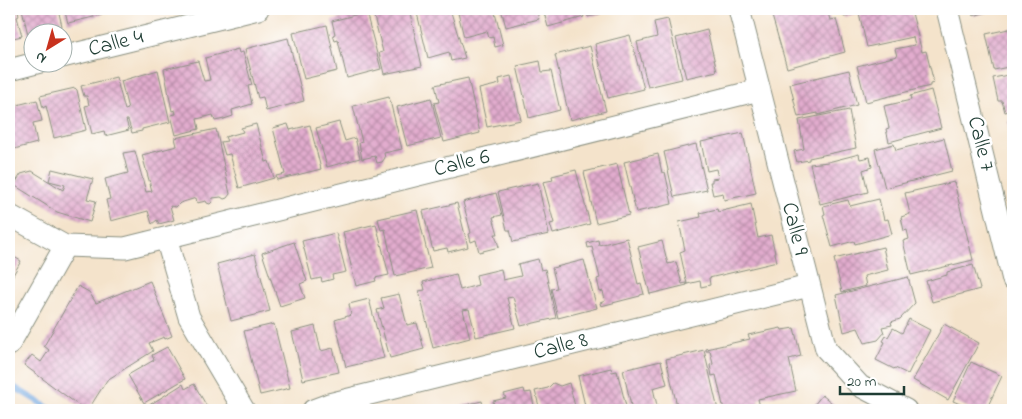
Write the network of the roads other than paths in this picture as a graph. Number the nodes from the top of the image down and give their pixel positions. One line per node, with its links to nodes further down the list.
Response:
1 (258, 9): 4 (street, Calle 4)
2 (739, 9): 7 (street, Calle 9)
3 (947, 9): 11 (street, Calle 7)
4 (72, 55)
5 (22, 67): 6 (street)
6 (9, 70)
7 (759, 90): 9 (street, Calle 6); 12 (street, Calle 9)
8 (9, 215): 10 (street)
9 (166, 238): 10 (street, Calle 6); 14 (street)
10 (65, 246): 13 (street)
11 (1013, 280)
12 (809, 286): 15 (street, Calle 8); 16 (street, Calle 9)
13 (9, 345)
14 (244, 410)
15 (314, 410)
16 (906, 410)

